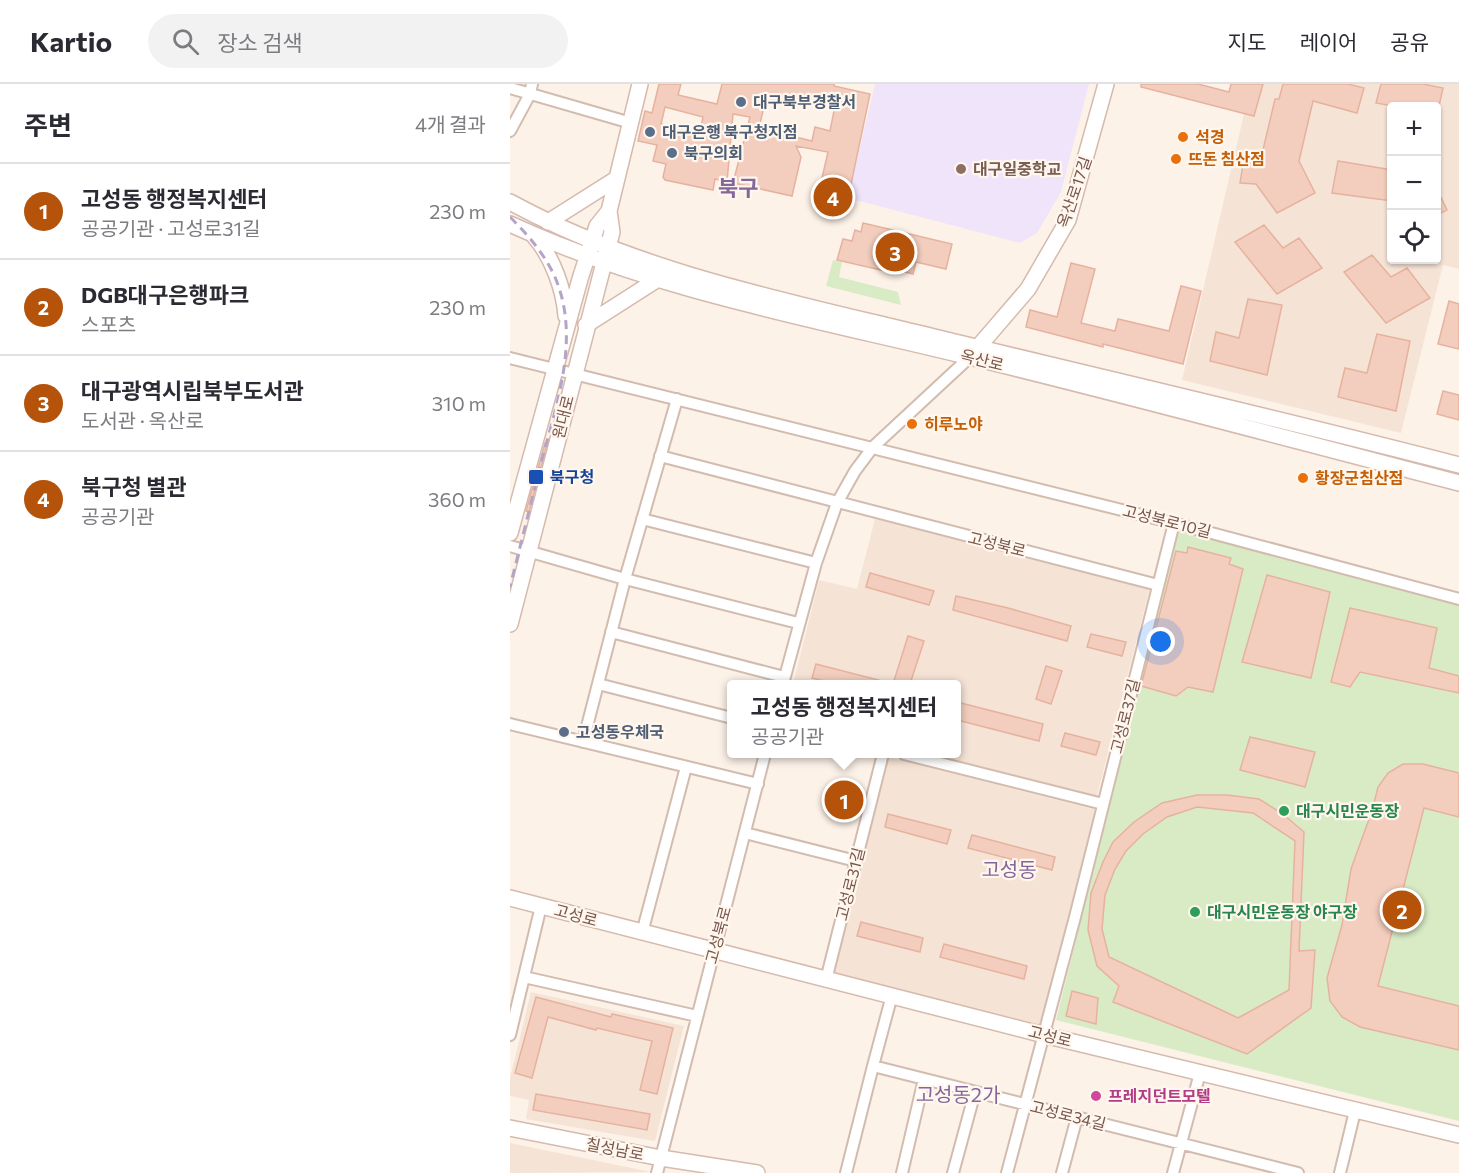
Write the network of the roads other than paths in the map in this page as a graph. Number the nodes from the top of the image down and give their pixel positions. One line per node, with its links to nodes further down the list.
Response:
1 (640, 84): 5 (main road, 원대로)
2 (1106, 84): 20 (main road, 옥산로17길)
3 (510, 88): 4 (street)
4 (531, 89): 5 (street); 6 (street)
5 (631, 123): 7 (main road, 원대로)
6 (510, 131)
7 (616, 179): 9 (main road, 원대로); 10 (main road)
8 (510, 201): 10 (main road, 옥산로)
9 (609, 211): 13 (main road, 원대로); 14 (main road, 원대로)
10 (548, 222): 13 (main road, 옥산로)
11 (510, 224): 12 (main road, 옥산로)
12 (532, 234): 15 (main road, 옥산로); 18 (main road)
13 (592, 241): 14 (main road, 옥산로); 15 (main road, 원대로)
14 (608, 247): 16 (main road, 원대로); 20 (main road, 옥산로)
15 (587, 256): 16 (main road, 옥산로); 18 (main road, 원대로)
16 (603, 263): 17 (main road, 옥산로); 19 (main road, 원대로)
17 (658, 279): 19 (main road); 20 (main road, 옥산로)
18 (567, 323): 22 (main road, 원대로)
19 (586, 325): 23 (main road, 원대로)
20 (974, 352): 25 (street); 27 (main road, 옥산로); 28 (main road, 옥산로)
21 (510, 358): 22 (street)
22 (554, 368): 23 (street); 32 (main road, 원대로)
23 (574, 372): 24 (street); 34 (main road, 원대로)
24 (676, 399): 25 (street); 26 (street)
25 (873, 447): 29 (street); 31 (street, 고성북로10길)
26 (660, 456): 29 (street, 고성북로); 30 (street)
27 (1459, 465)
28 (1459, 483)
29 (837, 503): 35 (street); 37 (street, 고성북로)
30 (642, 519): 35 (street); 36 (street)
31 (1174, 523): 37 (street, 고성로37길); 38 (street, 고성북로10길)
32 (510, 533)
33 (510, 546): 34 (street)
34 (529, 552): 36 (street); 40 (main road, 원대로)
35 (816, 563): 39 (street)
36 (625, 579): 39 (street); 41 (street)
37 (1158, 585): 53 (street, 고성로37길)
38 (1459, 599)
39 (798, 623): 43 (street)
40 (510, 624)
41 (611, 632): 42 (street); 44 (street)
42 (779, 680)
43 (783, 680)
44 (598, 684): 45 (street); 47 (street)
45 (727, 717)
46 (510, 724): 47 (street)
47 (584, 742): 51 (street)
48 (764, 758): 52 (street, 고성북로)
49 (882, 758): 55 (street, 고성로31길)
50 (924, 758): 53 (street)
51 (686, 767): 52 (street); 58 (street)
52 (758, 784): 54 (street, 고성북로)
53 (1103, 804): 65 (street, 고성로37길)
54 (745, 833): 55 (street); 59 (street, 고성북로)
55 (856, 861): 61 (street, 고성로31길)
56 (510, 898): 57 (main road, 고성로)
57 (541, 906): 58 (main road, 고성로); 60 (street)
58 (642, 933): 59 (main road, 고성로)
59 (713, 951): 61 (main road, 고성로); 63 (street, 고성북로)
60 (524, 976): 63 (street); 64 (street)
61 (826, 980): 62 (main road, 고성로)
62 (892, 995): 65 (main road, 고성로); 66 (street)
63 (697, 1016): 76 (street, 고성북로)
64 (510, 1035)
65 (1044, 1035): 67 (main road, 고성로); 70 (street, 고성로37길)
66 (873, 1066): 68 (street, 고성로34길); 79 (street)
67 (1200, 1073): 71 (main road, 고성로); 75 (street)
68 (924, 1079): 69 (street, 고성로34길); 80 (street)
69 (975, 1092): 70 (street, 고성로34길); 81 (street)
70 (1025, 1104): 72 (street, 고성로34길); 82 (street)
71 (1355, 1111): 74 (main road, 고성로); 86 (street)
72 (1077, 1117): 75 (street, 고성로34길); 83 (street)
73 (510, 1128): 76 (main road, 칠성남로)
74 (1459, 1136)
75 (1180, 1143): 84 (street); 85 (street, 고성로34길)
76 (661, 1158): 77 (street, 고성북로); 78 (main road, 칠성남로)
77 (657, 1173)
78 (757, 1173)
79 (846, 1173)
80 (902, 1173)
81 (953, 1173)
82 (1007, 1173)
83 (1062, 1173)
84 (1173, 1173)
85 (1298, 1173)
86 (1340, 1173)

